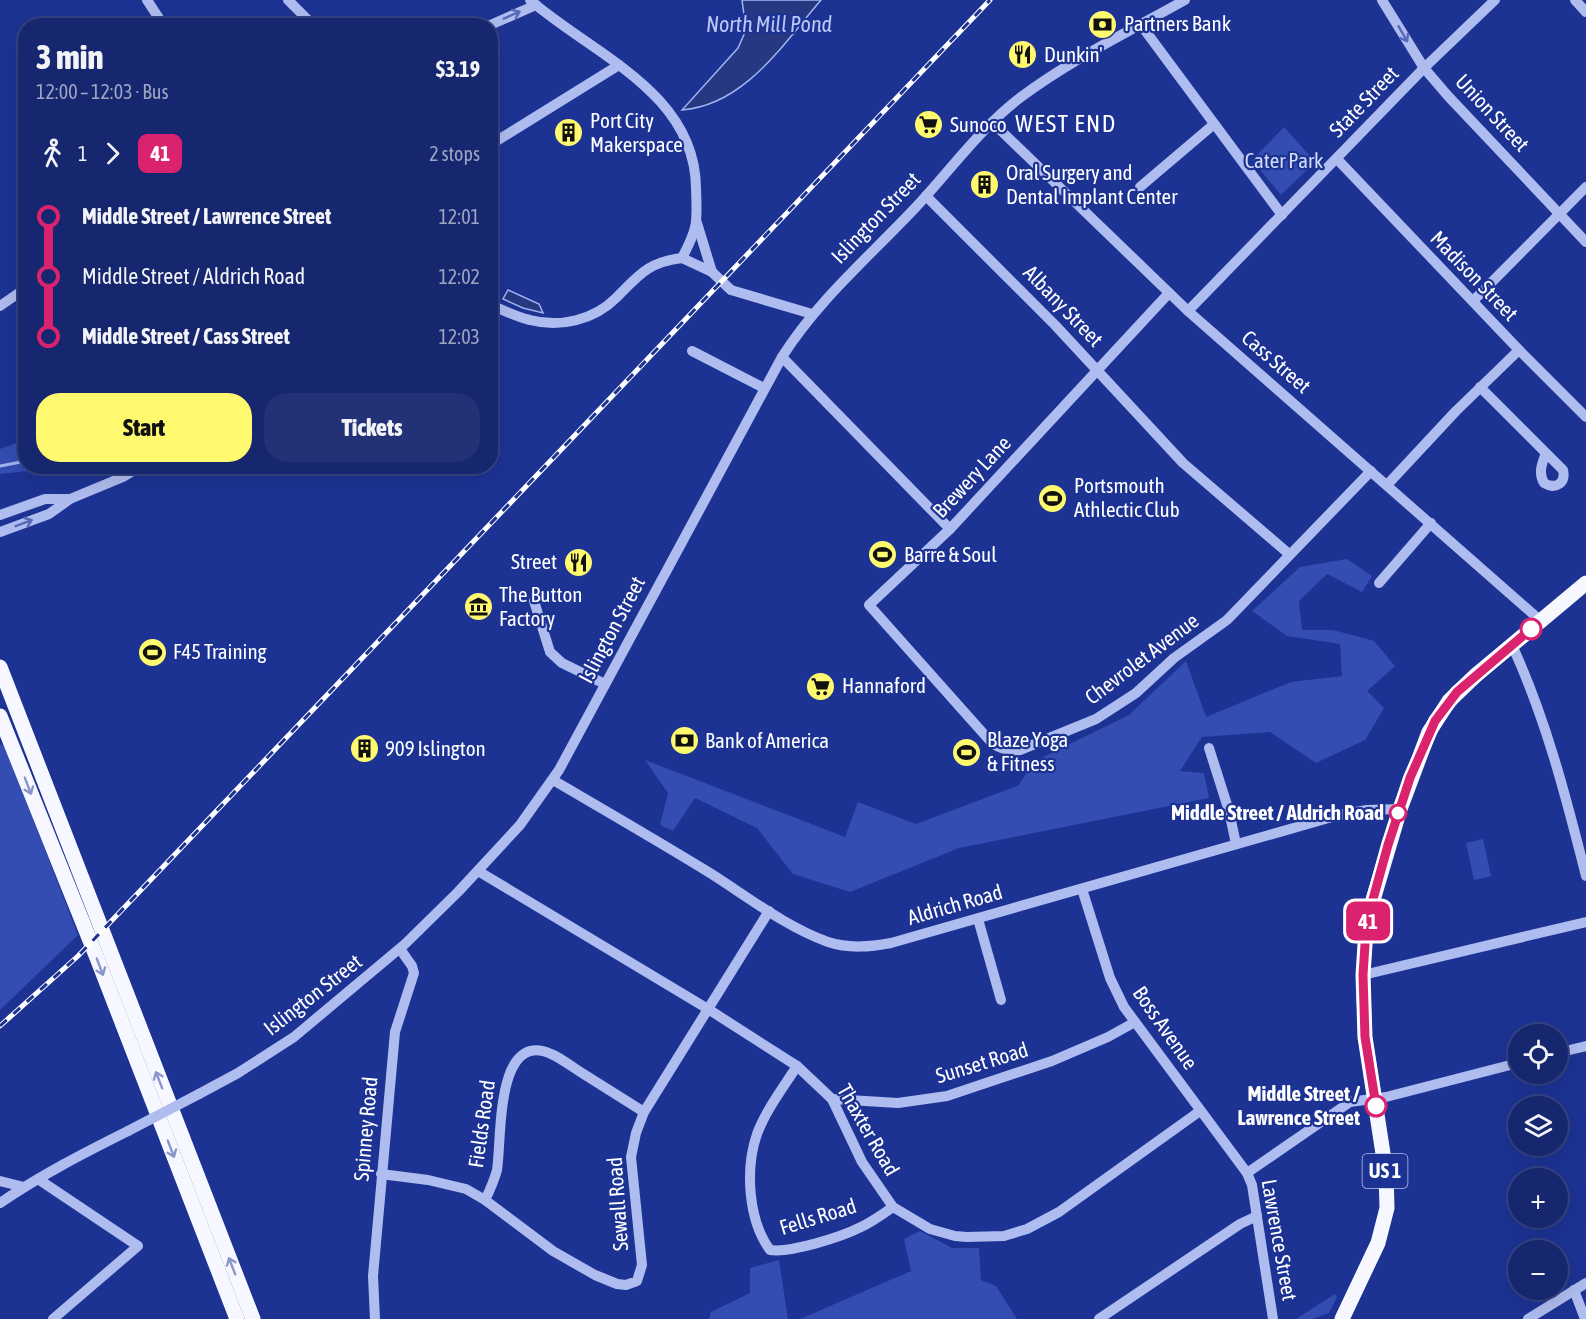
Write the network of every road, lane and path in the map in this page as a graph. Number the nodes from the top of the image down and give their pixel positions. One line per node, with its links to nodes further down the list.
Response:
1 (147, 0): 9 (street)
2 (288, 0): 10 (street)
3 (1185, 0): 12 (street, Islington Street)
4 (1382, 0): 14 (street, Union Street, one-way to 14)
5 (1495, 0): 14 (street, State Street)
6 (1575, 0): 8 (street)
7 (533, 3): 11 (street, one-way to 7); 13 (street)
8 (1586, 12)
9 (159, 18)
10 (306, 18)
11 (498, 21)
12 (1141, 25): 15 (street, Islington Street); 16 (street)
13 (620, 65): 17 (street); 24 (street)
14 (1424, 68): 18 (street, State Street); 22 (street, Union Street)
15 (993, 123): 21 (street, Islington Street); 28 (street, Cass Street)
16 (1213, 125): 19 (street); 23 (street)
17 (498, 140)
18 (1337, 159): 23 (street, State Street); 30 (street, Madison Street)
19 (1140, 187)
20 (1586, 187): 22 (street)
21 (926, 196): 34 (street, Islington Street); 38 (street, Albany Street)
22 (1559, 213): 25 (street, Union Street); 30 (street)
23 (1282, 215): 33 (street, State Street)
24 (697, 223): 26 (street); 27 (street)
25 (1586, 242)
26 (682, 258): 27 (street); 32 (street)
27 (712, 273): 34 (street)
28 (1169, 293): 33 (street, Cass Street); 38 (street, Albany Street)
29 (18, 294): 31 (street)
30 (1473, 301): 35 (street, Madison Street)
31 (0, 306)
32 (498, 308)
33 (1188, 311): 43 (street, Cass Street)
34 (812, 314): 37 (street, Islington Street)
35 (1519, 350): 39 (street); 41 (street, Madison Street)
36 (692, 351): 40 (street)
37 (782, 357): 40 (street, Islington Street); 49 (street)
38 (1097, 370): 49 (street, Brewery Lane); 51 (street)
39 (1480, 387): 42 (street); 45 (street)
40 (764, 388): 59 (street, Islington Street)
41 (1586, 417)
42 (1546, 453)
43 (1371, 471): 45 (street, Cass Street); 51 (street, Chevrolet Avenue)
44 (124, 474): 46 (street)
45 (1387, 485): 48 (street, Cass Street)
46 (70, 499): 47 (street); 50 (street, one-way to 46)
47 (0, 515)
48 (1431, 523): 52 (street); 56 (street, Cass Street)
49 (950, 529): 55 (street, Brewery Lane)
50 (0, 532)
51 (1288, 554): 55 (street, Chevrolet Avenue)
52 (1379, 583)
53 (1586, 583): 56 (main road, US 1)
54 (534, 601): 59 (street)
55 (869, 605)
56 (1541, 621): 57 (main road, US 1)
57 (1512, 645): 63 (main road, US 1); 66 (street)
58 (0, 667): 97 (main road, one-way to 58)
59 (605, 684): 62 (street, Islington Street)
60 (0, 716): 96 (main road, one-way to 96)
61 (1209, 748): 64 (street)
62 (553, 780): 65 (street, Islington Street); 68 (street, Aldrich Road)
63 (1400, 808): 64 (street, Aldrich Road); 72 (main road, US 1)
64 (1236, 844): 67 (street, Aldrich Road)
65 (478, 871): 71 (street, Islington Street); 74 (street, Thaxter Road)
66 (1586, 876)
67 (1082, 889): 69 (street, Aldrich Road); 75 (street, Boss Avenue)
68 (769, 910): 69 (street, Aldrich Road); 74 (street, Sewall Road)
69 (978, 919): 73 (street)
70 (1586, 922): 72 (street)
71 (400, 949): 85 (street, Spinney Road); 86 (street, Islington Street, bridge)
72 (1363, 975): 80 (main road, US 1)
73 (1001, 1000)
74 (708, 1009): 78 (street, Thaxter Road); 83 (street, Sewall Road)
75 (1135, 1022): 81 (street, Sunset Road); 82 (street, Boss Avenue)
76 (1586, 1046): 77 (street)
77 (1568, 1050)
78 (797, 1066): 81 (street, Thaxter Road); 91 (street, Fells Road)
79 (1508, 1067): 80 (street, Lawrence Street)
80 (1375, 1098): 84 (street, Lawrence Street); 101 (main road, US 1)
81 (832, 1099): 91 (street, Thaxter Road)
82 (1200, 1110): 84 (street, Boss Avenue); 91 (street, Thaxter Road)
83 (644, 1112): 89 (street, Fields Road); 89 (street, Sewall Road)
84 (1247, 1173): 92 (street, Lawrence Street)
85 (381, 1174): 89 (street, Sewall Road); 98 (street, Spinney Road)
86 (38, 1179): 88 (street, Islington Street); 95 (street)
87 (0, 1181): 88 (street)
88 (24, 1187): 90 (street, Islington Street)
89 (485, 1200)
90 (0, 1203)
91 (893, 1207)
92 (1257, 1216): 99 (street); 100 (street, Lawrence Street)
93 (1586, 1283): 94 (street)
94 (1574, 1290): 102 (street); 103 (street)
95 (53, 1319)
96 (237, 1319)
97 (253, 1319)
98 (375, 1319)
99 (1099, 1319)
100 (1273, 1319)
101 (1342, 1319)
102 (1528, 1319)
103 (1585, 1319)

